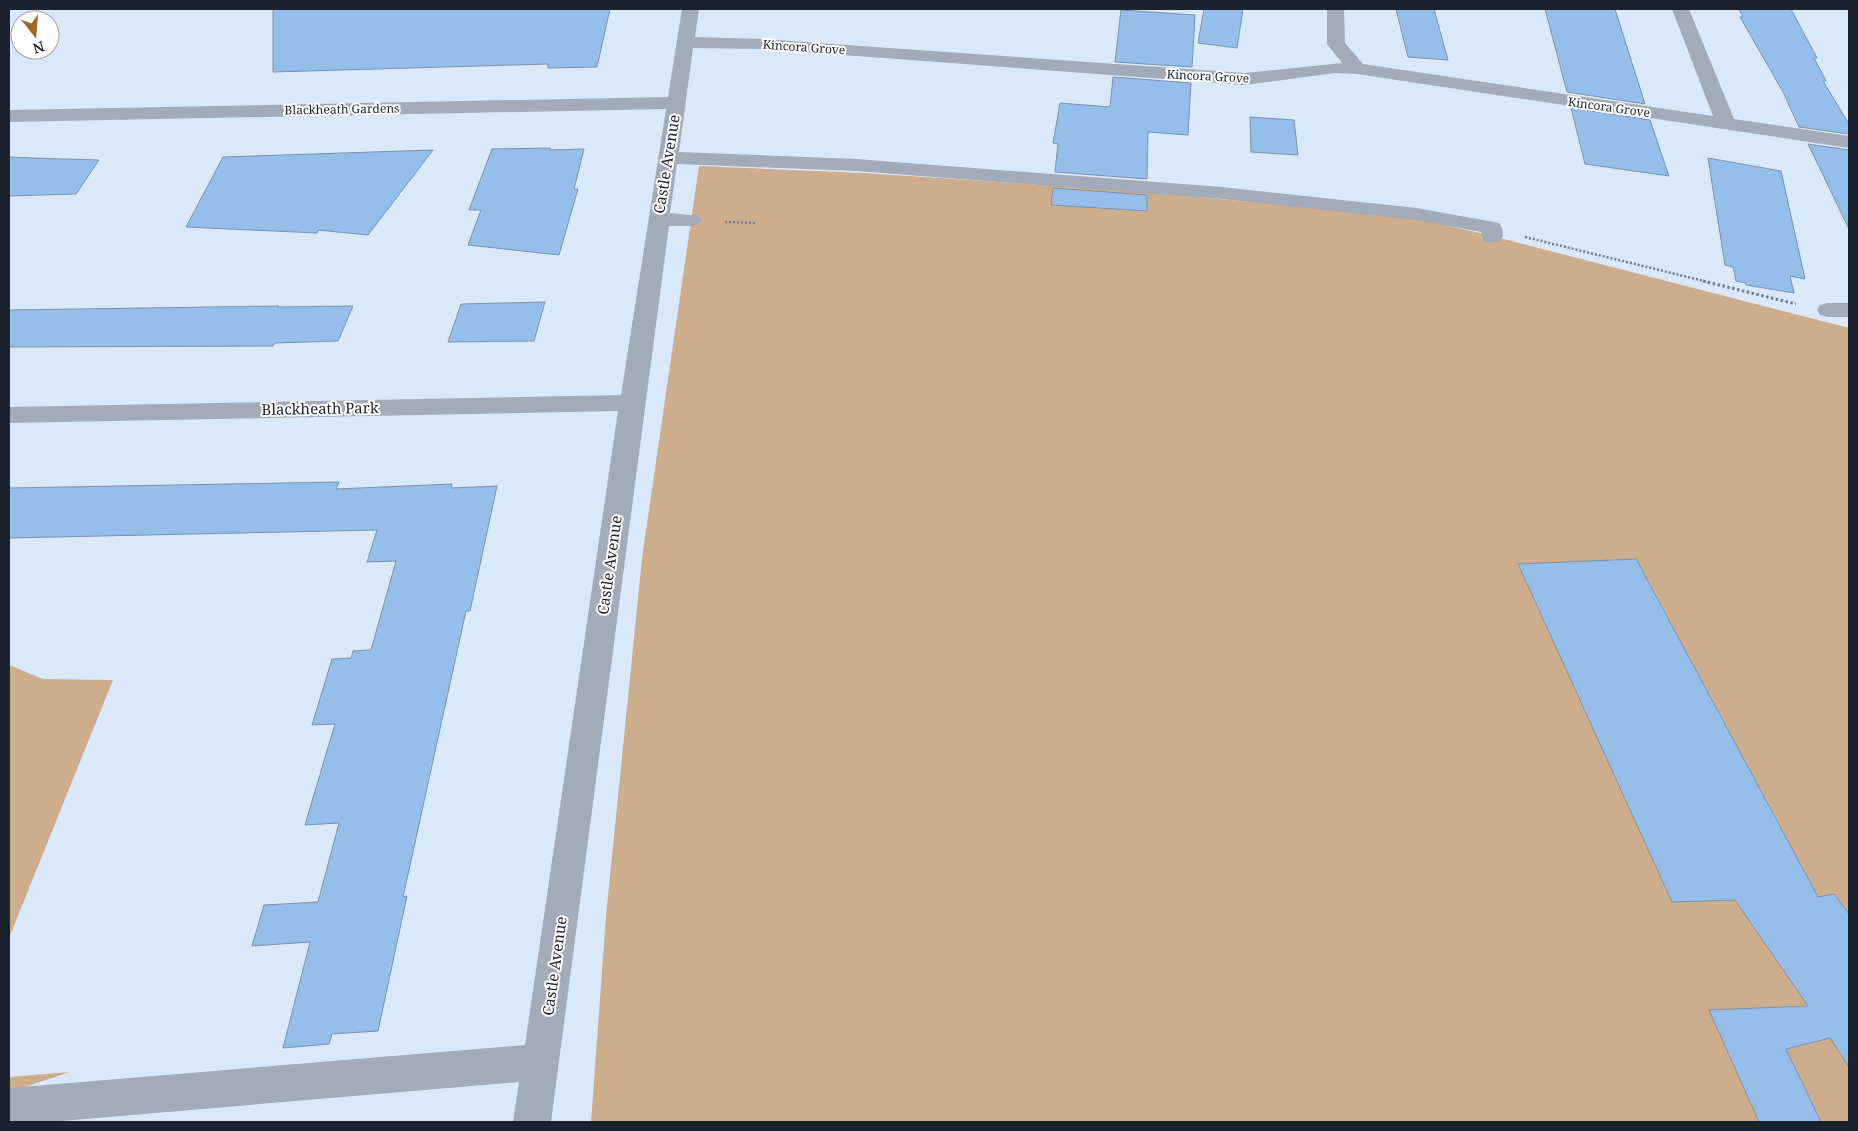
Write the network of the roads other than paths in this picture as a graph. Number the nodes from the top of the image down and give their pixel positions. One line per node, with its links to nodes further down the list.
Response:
1 (690, 9): 4 (street, Castle Avenue)
2 (1336, 9): 5 (street)
3 (1681, 9): 8 (street)
4 (686, 42): 5 (street, Kincora Grove); 6 (street, Castle Avenue)
5 (1357, 68): 8 (street, Kincora Grove)
6 (676, 103): 7 (street, Blackheath Gardens); 10 (street, Castle Avenue)
7 (9, 116)
8 (1726, 124): 9 (street, Kincora Grove)
9 (1849, 142)
10 (667, 158): 11 (street, Castle Avenue); 13 (street)
11 (658, 219): 12 (street); 14 (street, Castle Avenue)
12 (691, 220)
13 (1491, 232)
14 (632, 402): 15 (street, Blackheath Park); 16 (street, Castle Avenue)
15 (9, 415)
16 (541, 1062): 17 (street); 18 (street, Castle Avenue)
17 (9, 1106)
18 (532, 1122)

